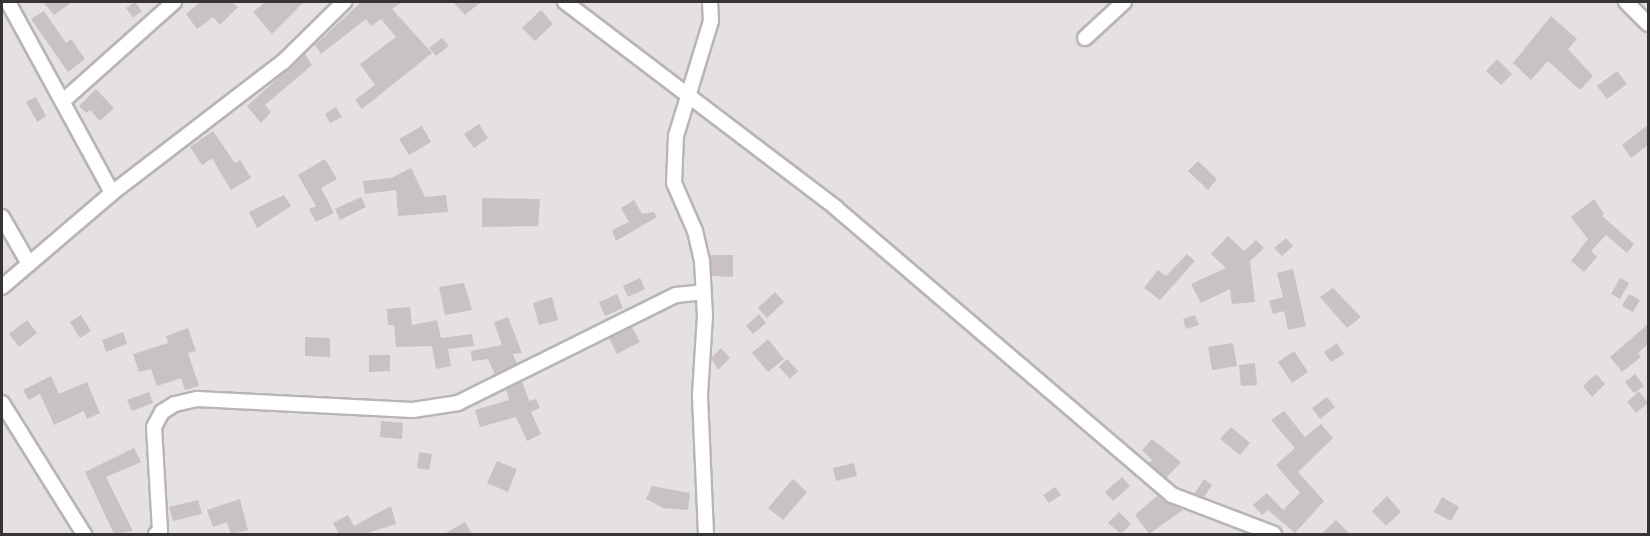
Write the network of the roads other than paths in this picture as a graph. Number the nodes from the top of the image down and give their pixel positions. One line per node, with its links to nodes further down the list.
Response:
1 (174, 2): 11 (street)
2 (344, 2): 12 (street)
3 (565, 2): 10 (street)
4 (710, 2): 10 (street)
5 (1124, 2): 9 (street)
6 (1626, 2): 8 (street)
7 (14, 4): 11 (street)
8 (1648, 24)
9 (1085, 38)
10 (688, 98): 16 (street); 21 (street)
11 (63, 101): 12 (street)
12 (112, 193): 14 (street)
13 (2, 217): 14 (street)
14 (29, 264): 15 (street)
15 (2, 287)
16 (703, 292): 19 (street); 20 (street)
17 (2, 403): 18 (street)
18 (84, 534)
19 (156, 534)
20 (706, 534)
21 (1274, 534)

